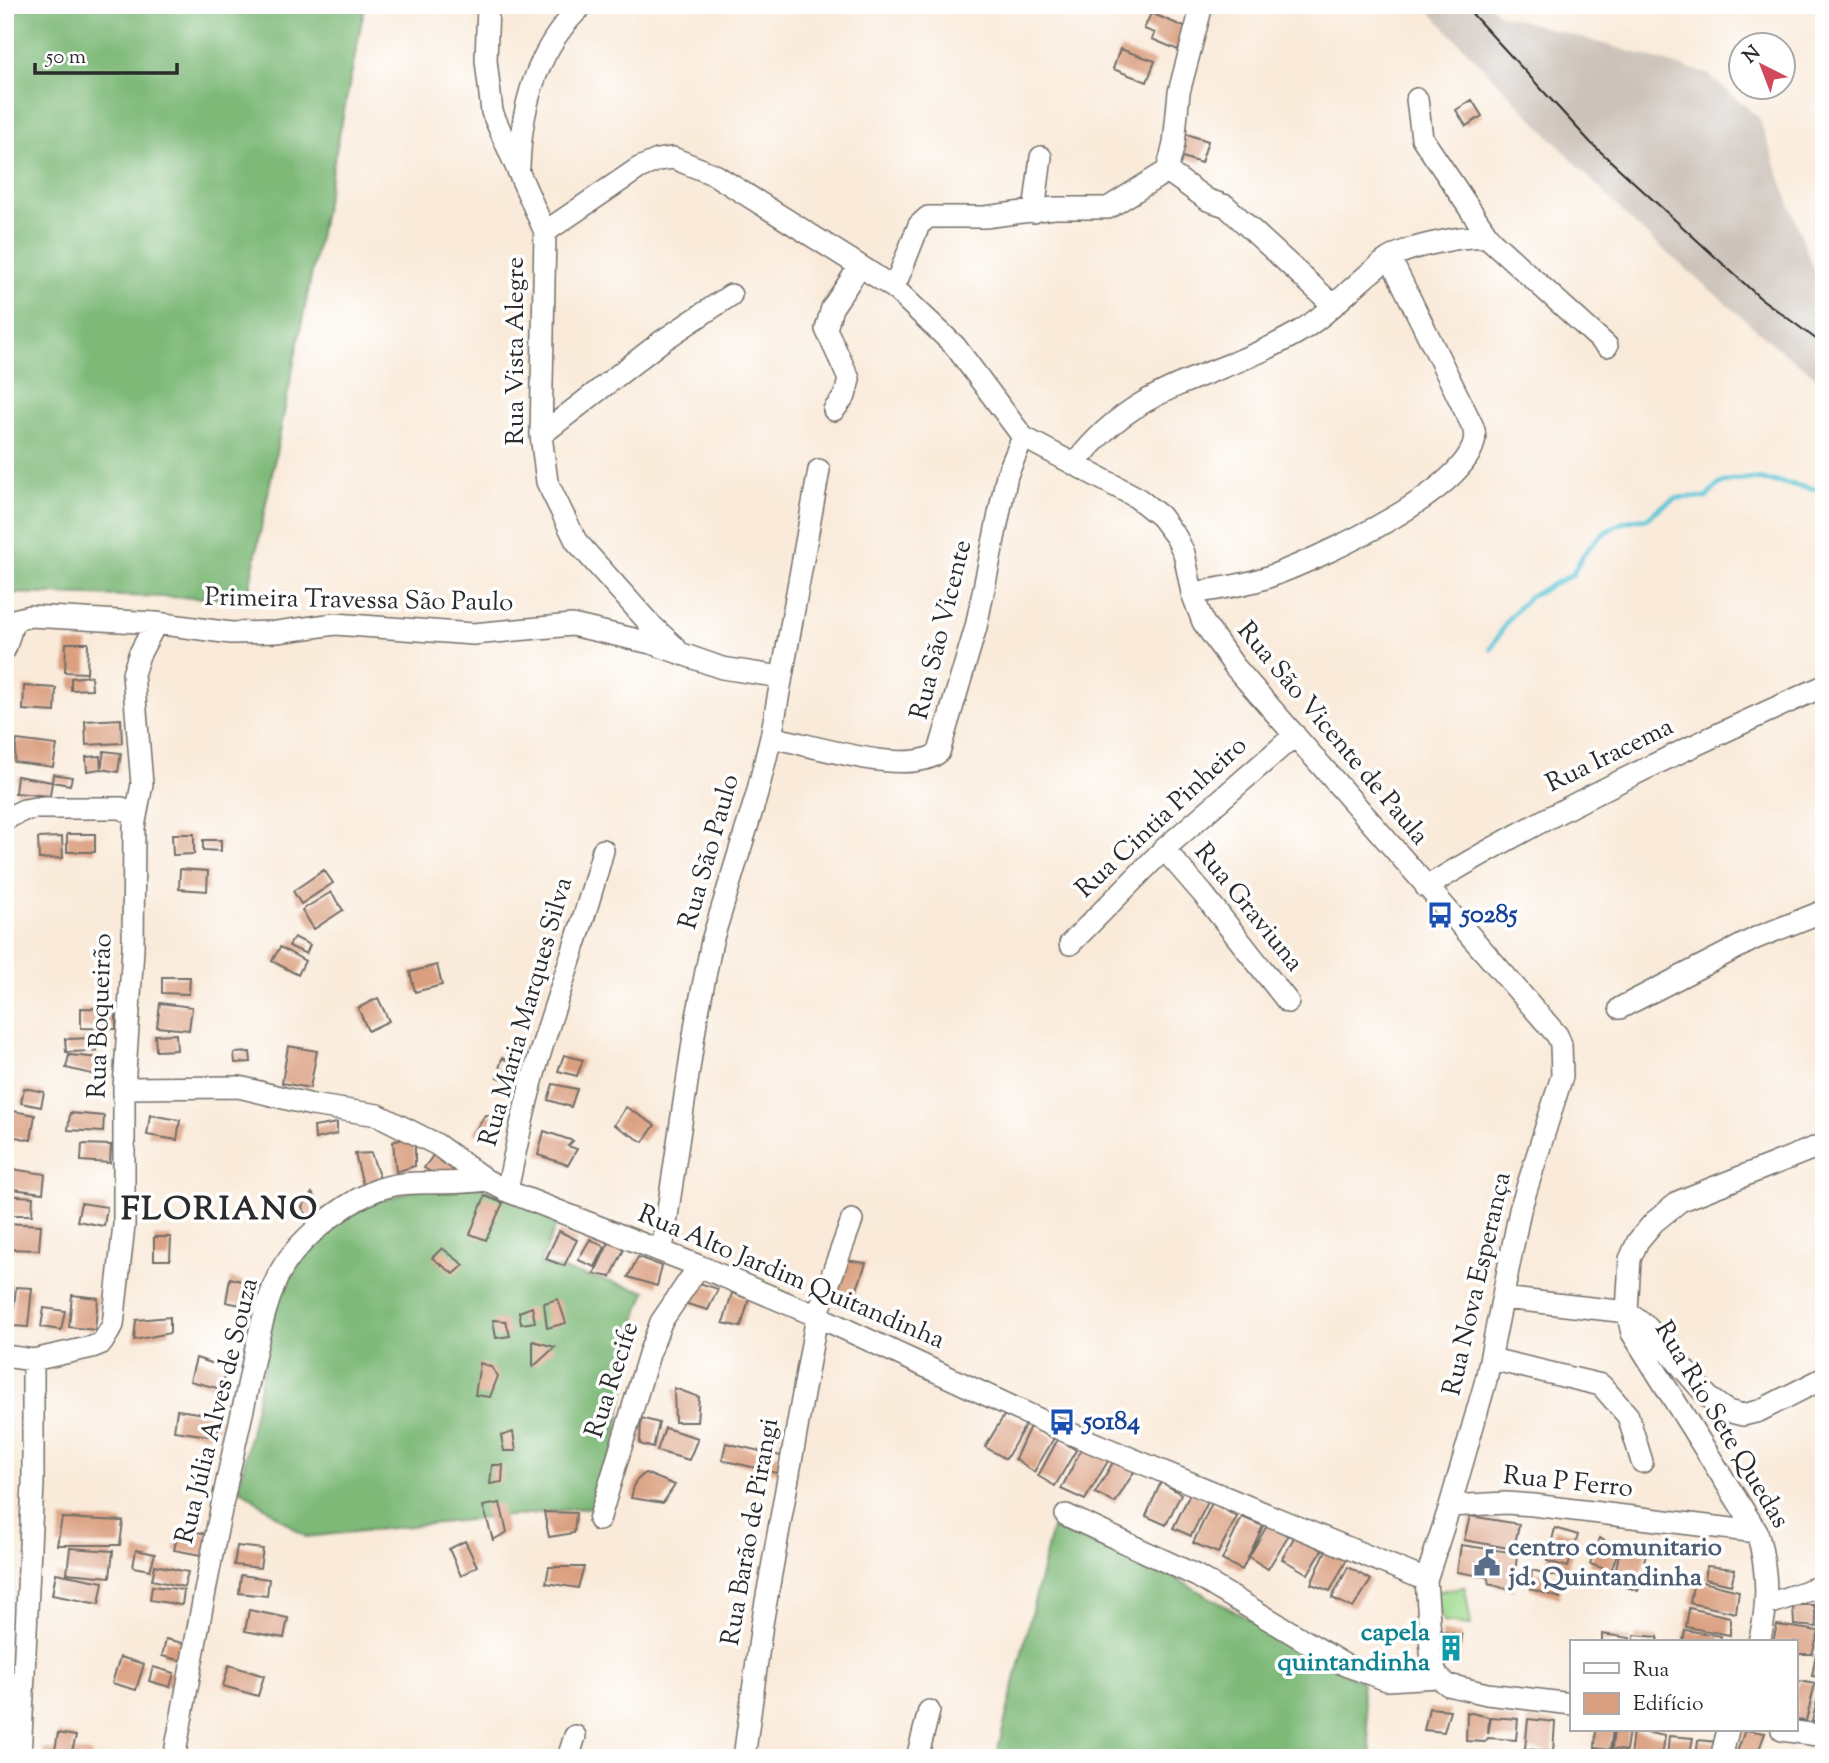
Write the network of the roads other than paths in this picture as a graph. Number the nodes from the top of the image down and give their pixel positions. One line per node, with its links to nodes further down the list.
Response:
1 (488, 5): 6 (street, Rua Vista Alegre)
2 (583, 5): 6 (street)
3 (1202, 5): 7 (street)
4 (1417, 99): 10 (street)
5 (1041, 157): 8 (street)
6 (519, 169): 9 (street, Rua Vista Alegre)
7 (1167, 171): 8 (street); 15 (street)
8 (1034, 212): 13 (street)
9 (545, 232): 12 (street, Rua São Vicente de Paula); 18 (street, Rua Vista Alegre)
10 (1490, 239): 11 (street); 16 (street)
11 (1390, 258): 15 (street); 22 (street)
12 (860, 266): 13 (street, Rua São Vicente de Paula); 17 (street)
13 (894, 288): 19 (street, Rua São Vicente de Paula)
14 (731, 296): 18 (street)
15 (1333, 305): 20 (street)
16 (1607, 346)
17 (834, 410)
18 (541, 435): 25 (street, Rua Vista Alegre)
19 (1023, 437): 20 (street, Rua São Vicente de Paula); 29 (street, Rua São Vicente)
20 (1075, 464): 22 (street, Rua São Vicente de Paula)
21 (819, 470): 26 (street, Rua São Paulo)
22 (1192, 593): 28 (street, Rua São Vicente de Paula)
23 (156, 623): 24 (street, Primeira Travessa São Paulo); 25 (street, Primeira Travessa São Paulo); 30 (street, Rua Boqueirão)
24 (5, 649)
25 (687, 657): 26 (street, Primeira Travessa São Paulo)
26 (780, 677): 29 (street, Rua São Paulo)
27 (1824, 686): 34 (street, Rua Iracema)
28 (1294, 735): 32 (street, Rua Cintia Pinheiro); 34 (street, Rua São Vicente de Paula)
29 (771, 737): 45 (street, Rua São Paulo)
30 (135, 816): 31 (street); 40 (street, Rua Boqueirão)
31 (5, 819)
32 (1164, 849): 36 (street, Rua Cintia Pinheiro); 37 (street, Rua Graviuna)
33 (603, 850): 43 (street, Rua Maria Marques Silva)
34 (1426, 887): 39 (street, Rua São Vicente de Paula)
35 (1824, 911): 38 (street)
36 (1070, 944)
37 (1288, 1002)
38 (1620, 1008)
39 (1562, 1076): 47 (street, Rua Nova Esperança)
40 (124, 1088): 42 (street, Rua Alto Jardim Quitandinha); 52 (street, Rua Boqueirão)
41 (1824, 1144): 48 (street, Rua Rio Sete Quedas)
42 (486, 1180): 43 (street, Rua Alto Jardim Quitandinha); 71 (street, Rua Júlia Alves de Souza)
43 (508, 1191): 45 (street, Rua Alto Jardim Quitandinha)
44 (852, 1220): 49 (street)
45 (662, 1250): 46 (street, Rua Alto Jardim Quitandinha)
46 (699, 1266): 49 (street, Rua Alto Jardim Quitandinha); 57 (street, Rua Recife)
47 (1503, 1298): 48 (street); 51 (street, Rua Nova Esperança)
48 (1628, 1312): 53 (street); 58 (street, Rua Rio Sete Quedas)
49 (817, 1316): 59 (street, Rua Alto Jardim Quitandinha); 73 (street, Rua Barão de Pirangi)
50 (5, 1356): 52 (street)
51 (1491, 1359): 54 (street); 55 (street, Rua Nova Esperança)
52 (33, 1360): 70 (street)
53 (1824, 1378)
54 (1642, 1462)
55 (1450, 1506): 58 (street, Rua P Ferro); 59 (street)
56 (1066, 1515): 63 (street)
57 (599, 1520)
58 (1757, 1532): 61 (street, Rua Rio Sete Quedas)
59 (1426, 1580): 63 (street)
60 (1824, 1585): 61 (street)
61 (1766, 1605): 62 (street, Rua Rio Sete Quedas)
62 (1759, 1640)
63 (1438, 1677): 64 (street)
64 (1570, 1704)
65 (929, 1711): 74 (street)
66 (1728, 1732): 75 (street)
67 (1796, 1732): 69 (street)
68 (575, 1736): 72 (street)
69 (1824, 1736)
70 (20, 1758)
71 (174, 1758)
72 (568, 1758)
73 (744, 1758)
74 (917, 1758)
75 (1721, 1758)

